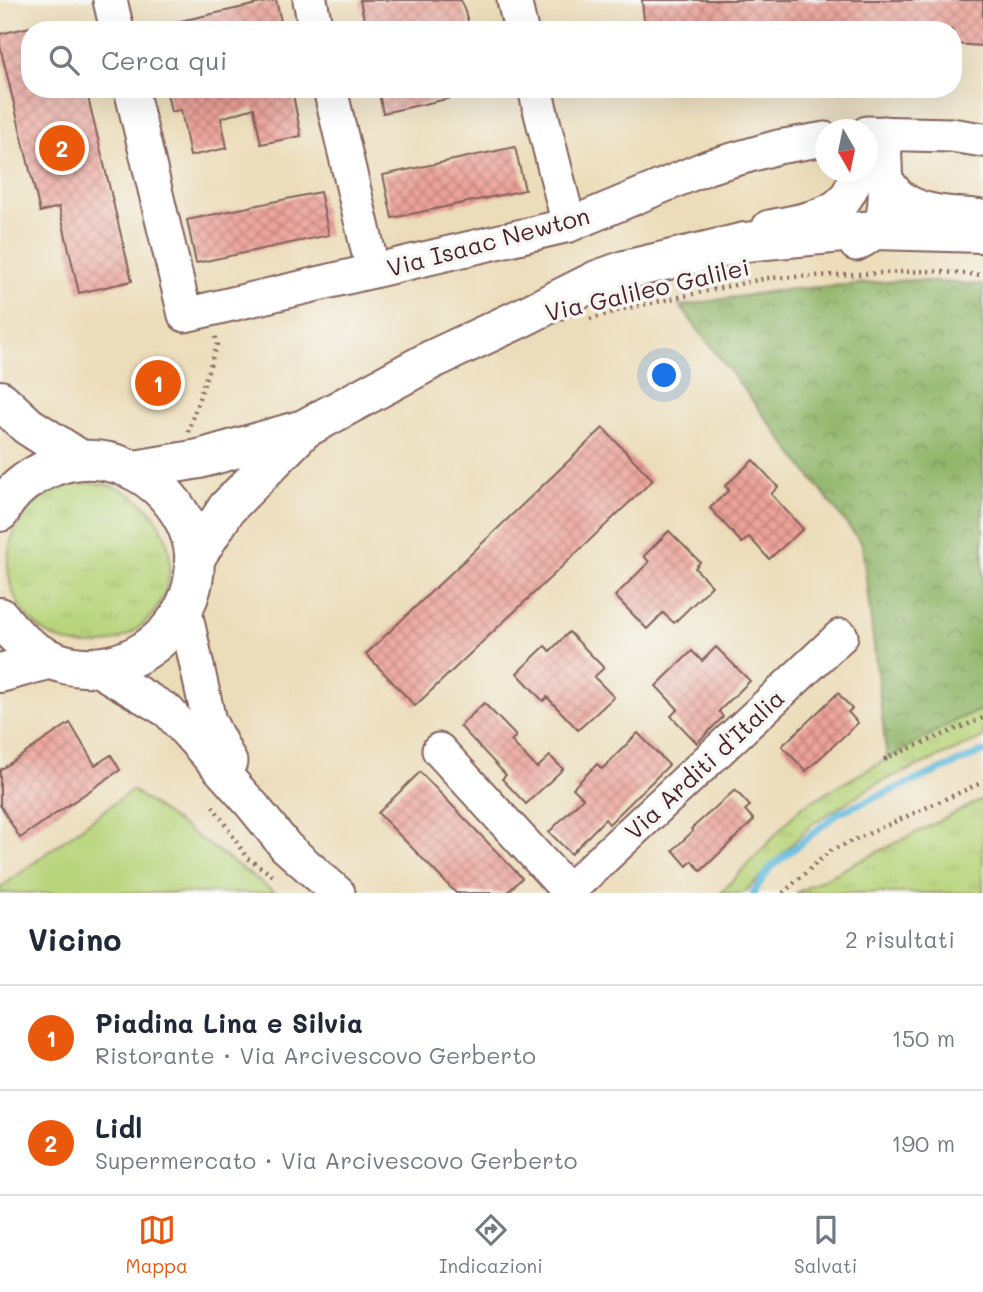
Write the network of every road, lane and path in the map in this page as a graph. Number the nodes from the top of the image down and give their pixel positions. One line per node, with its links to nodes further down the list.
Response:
1 (110, 0): 4 (street)
2 (310, 0): 5 (street)
3 (514, 0): 6 (street)
4 (115, 21)
5 (314, 21)
6 (519, 21)
7 (134, 98): 26 (street)
8 (332, 98): 24 (street)
9 (537, 98): 17 (street)
10 (878, 133): 11 (street)
11 (983, 140)
12 (815, 141): 17 (street, Via Isaac Newton)
13 (878, 181): 16 (street)
14 (859, 182): 23 (street)
15 (866, 182): 18 (street)
16 (983, 216)
17 (569, 225): 24 (street, Via Isaac Newton)
18 (875, 230): 19 (main road, Via Galileo Galilei); 20 (street); 22 (street); 23 (main road, Via Galileo Galilei)
19 (983, 233)
20 (983, 247)
21 (983, 256): 22 (main road, Via Galileo Galilei)
22 (755, 263): 27 (main road, Via Galileo Galilei)
23 (625, 270): 27 (main road, Via Galileo Galilei)
24 (373, 271): 26 (street, Via Isaac Newton)
25 (983, 275): 28 (path)
26 (198, 312): 31 (path)
27 (521, 318): 30 (main road, Via Galileo Galilei)
28 (584, 321)
29 (0, 400): 32 (main road)
30 (304, 429): 33 (main road, Via Galileo Galilei); 35 (main road, Via Galileo Galilei)
31 (185, 439)
32 (81, 460): 33 (main road); 34 (main road)
33 (135, 470): 35 (main road)
34 (0, 512)
35 (194, 560): 36 (main road)
36 (184, 607): 40 (main road); 47 (street)
37 (0, 617): 39 (main road)
38 (841, 636): 49 (street, Via Arditi d'Italia)
39 (48, 660): 40 (main road); 41 (main road)
40 (95, 668): 47 (street)
41 (0, 673)
42 (983, 718): 44 (path)
43 (439, 750): 49 (street)
44 (887, 759)
45 (983, 782): 51 (path)
46 (211, 802): 48 (path)
47 (252, 805): 50 (street)
48 (247, 858)
49 (567, 892)
50 (338, 893)
51 (783, 893)

